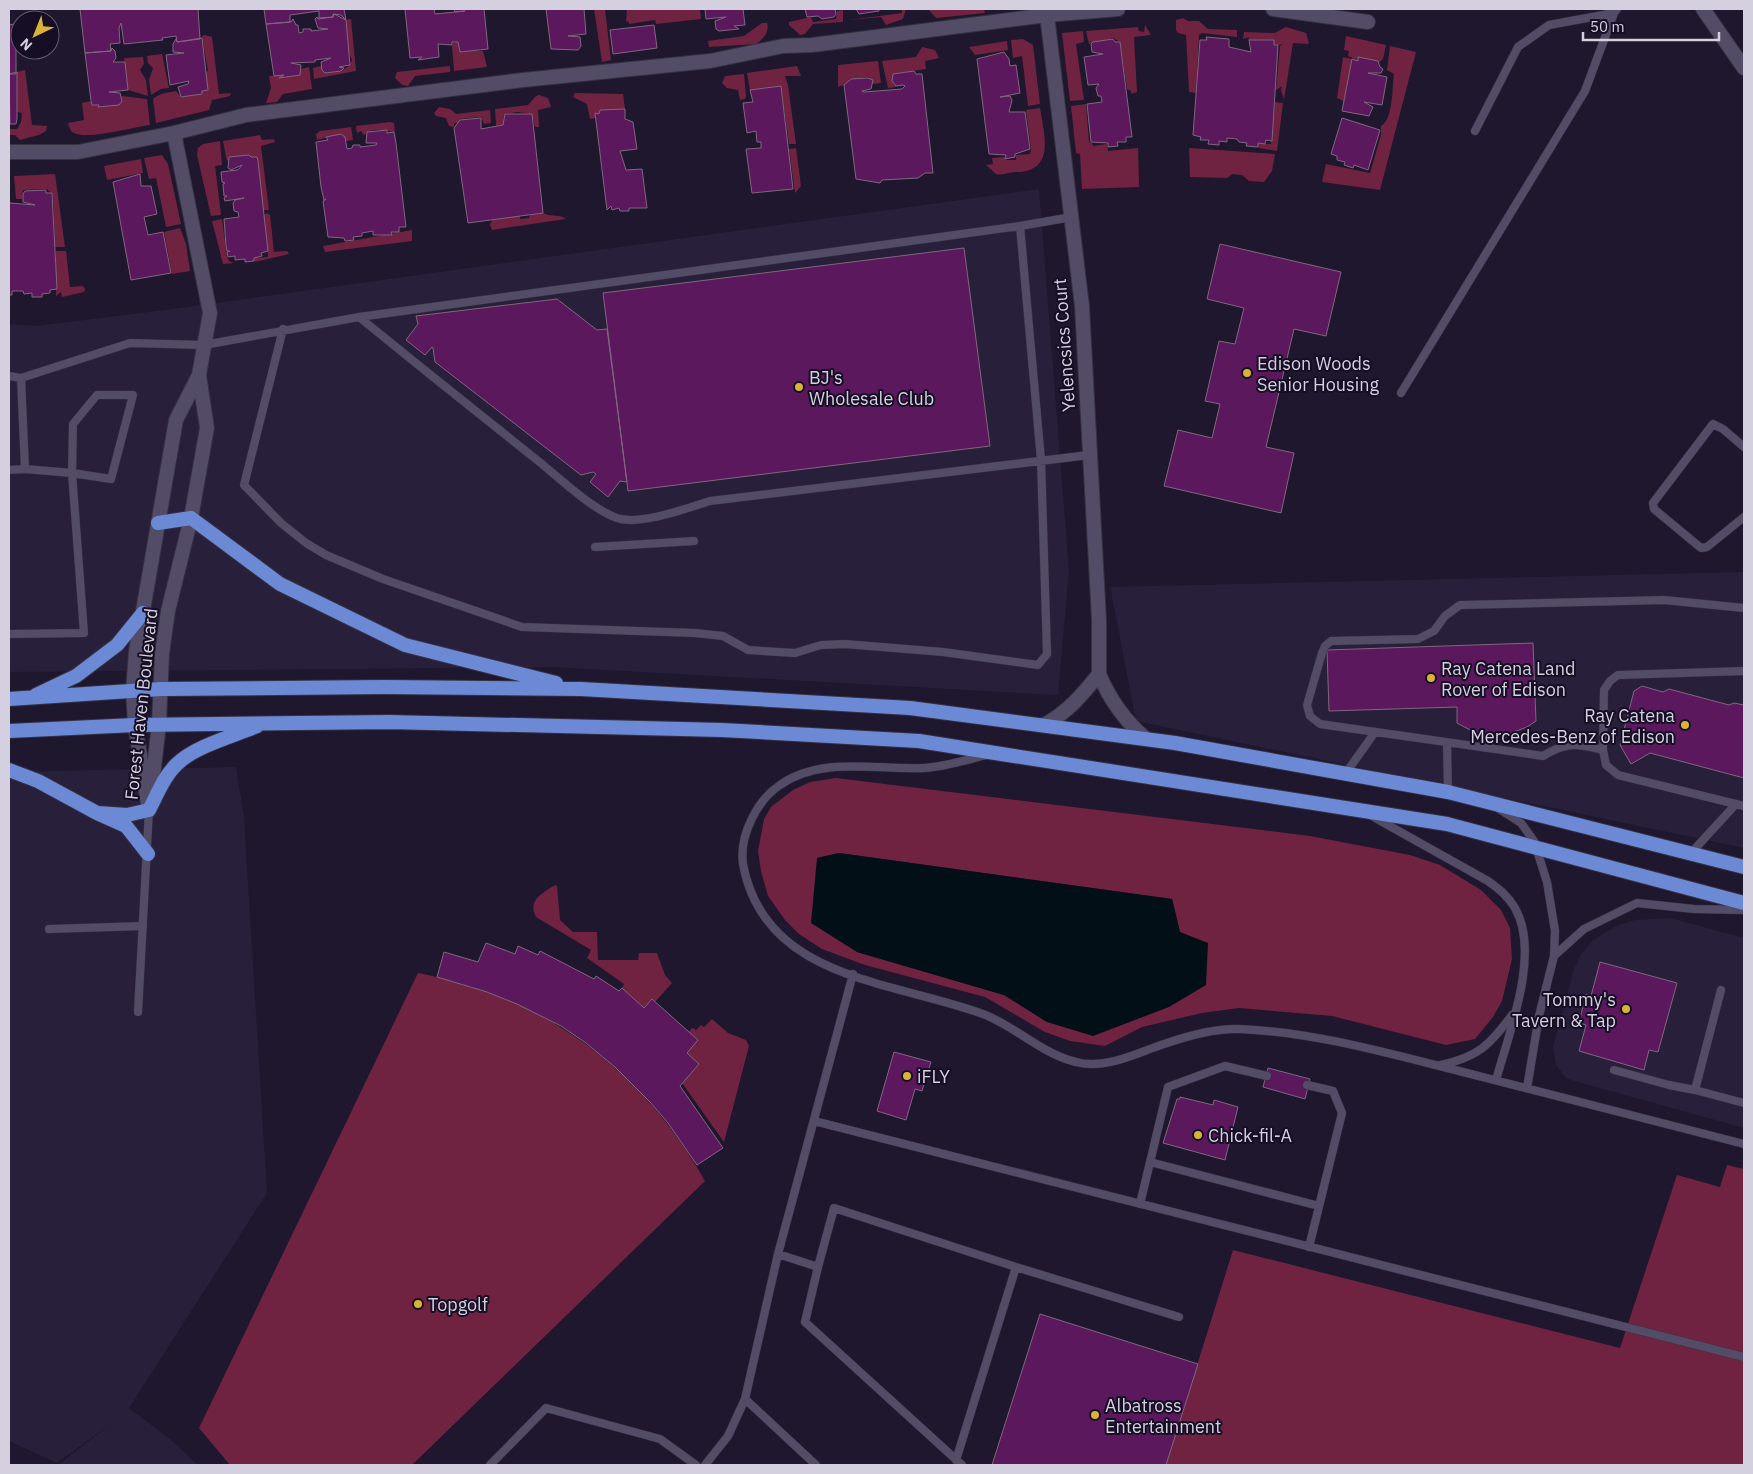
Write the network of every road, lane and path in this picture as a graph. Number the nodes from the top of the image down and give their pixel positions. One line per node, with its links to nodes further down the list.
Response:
1 (1118, 9): 5 (street)
2 (1273, 9): 6 (street)
3 (1703, 9): 7 (street)
4 (1615, 11): 8 (lane); 19 (lane)
5 (1047, 15): 9 (street); 11 (street, Yelencsics Court)
6 (1368, 22)
7 (1744, 68)
8 (1476, 131)
9 (174, 133): 10 (street); 15 (street, Forest Haven Boulevard)
10 (9, 152)
11 (1072, 217): 12 (lane); 21 (street, Yelencsics Court)
12 (1020, 226): 13 (lane); 22 (lane)
13 (359, 317): 14 (lane); 22 (lane)
14 (283, 329): 15 (lane); 22 (lane)
15 (204, 345): 16 (street, Forest Haven Boulevard); 18 (lane)
16 (199, 375): 27 (street, Forest Haven Boulevard); 28 (street, Forest Haven Boulevard)
17 (9, 376): 18 (lane)
18 (22, 378): 23 (lane)
19 (1401, 393)
20 (1744, 447): 26 (lane)
21 (1089, 455): 22 (lane); 35 (street, Yelencsics Court)
22 (1041, 460)
23 (25, 469): 24 (lane); 25 (lane)
24 (9, 470)
25 (72, 473): 25 (lane); 33 (lane)
26 (1744, 517)
27 (191, 518): 28 (highway); 36 (street, Forest Haven Boulevard); 37 (highway)
28 (158, 524): 32 (street, Forest Haven Boulevard)
29 (694, 541): 30 (lane)
30 (595, 548)
31 (1744, 608): 46 (lane)
32 (144, 613): 38 (street, Forest Haven Boulevard); 39 (highway)
33 (9, 634)
34 (1744, 671): 49 (lane)
35 (1099, 674): 44 (street); 47 (street, Yelencsics Court)
36 (161, 689): 37 (highway); 38 (highway); 41 (street, Forest Haven Boulevard)
37 (581, 689): 44 (highway)
38 (133, 691): 39 (highway); 43 (street, Forest Haven Boulevard)
39 (28, 698): 40 (highway)
40 (9, 699)
41 (159, 724): 42 (highway); 43 (highway); 57 (street, Forest Haven Boulevard)
42 (265, 724): 50 (highway); 57 (highway)
43 (135, 725): 45 (highway); 57 (street, Forest Haven Boulevard)
44 (1044, 725): 47 (highway)
45 (9, 731)
46 (1375, 732): 48 (lane); 52 (lane)
47 (1145, 738): 52 (highway)
48 (1447, 743): 49 (lane); 53 (lane)
49 (1603, 750): 55 (lane)
50 (995, 754): 58 (highway); 69 (lane)
51 (9, 770): 59 (highway)
52 (1346, 773): 53 (highway)
53 (1448, 792): 54 (highway)
54 (1482, 800): 60 (lane); 61 (highway)
55 (1736, 804): 56 (lane); 61 (lane)
56 (1744, 806)
57 (149, 810): 59 (highway); 62 (lane)
58 (1364, 812): 60 (highway); 71 (lane)
59 (97, 813): 62 (highway)
60 (1536, 848): 64 (highway); 68 (lane)
61 (1691, 853): 63 (highway)
62 (148, 854): 66 (lane)
63 (1744, 866)
64 (1744, 903)
65 (1744, 910): 68 (lane)
66 (143, 926): 67 (lane); 72 (lane)
67 (49, 929)
68 (1554, 956): 78 (lane)
69 (853, 974): 73 (lane); 81 (lane)
70 (1721, 990): 79 (lane)
71 (1514, 1011): 73 (lane); 76 (lane)
72 (138, 1012)
73 (1439, 1066): 76 (lane)
74 (1614, 1070): 79 (lane)
75 (1267, 1076): 83 (lane)
76 (1496, 1080): 78 (lane)
77 (1307, 1085): 85 (lane)
78 (1527, 1088): 82 (lane)
79 (1695, 1090): 80 (lane)
80 (1744, 1103)
81 (814, 1121): 84 (lane); 87 (lane)
82 (1744, 1143)
83 (1150, 1162): 84 (lane); 85 (lane)
84 (1140, 1204): 86 (lane)
85 (1319, 1206): 86 (lane)
86 (1308, 1247): 91 (lane)
87 (778, 1254): 88 (lane); 92 (lane)
88 (818, 1267): 89 (lane); 93 (lane)
89 (1016, 1267): 90 (lane); 93 (lane)
90 (1179, 1317)
91 (1744, 1357)
92 (745, 1399): 96 (lane); 97 (lane)
93 (959, 1462)
94 (490, 1465): 95 (lane)
95 (696, 1465)
96 (705, 1465)
97 (816, 1465)

